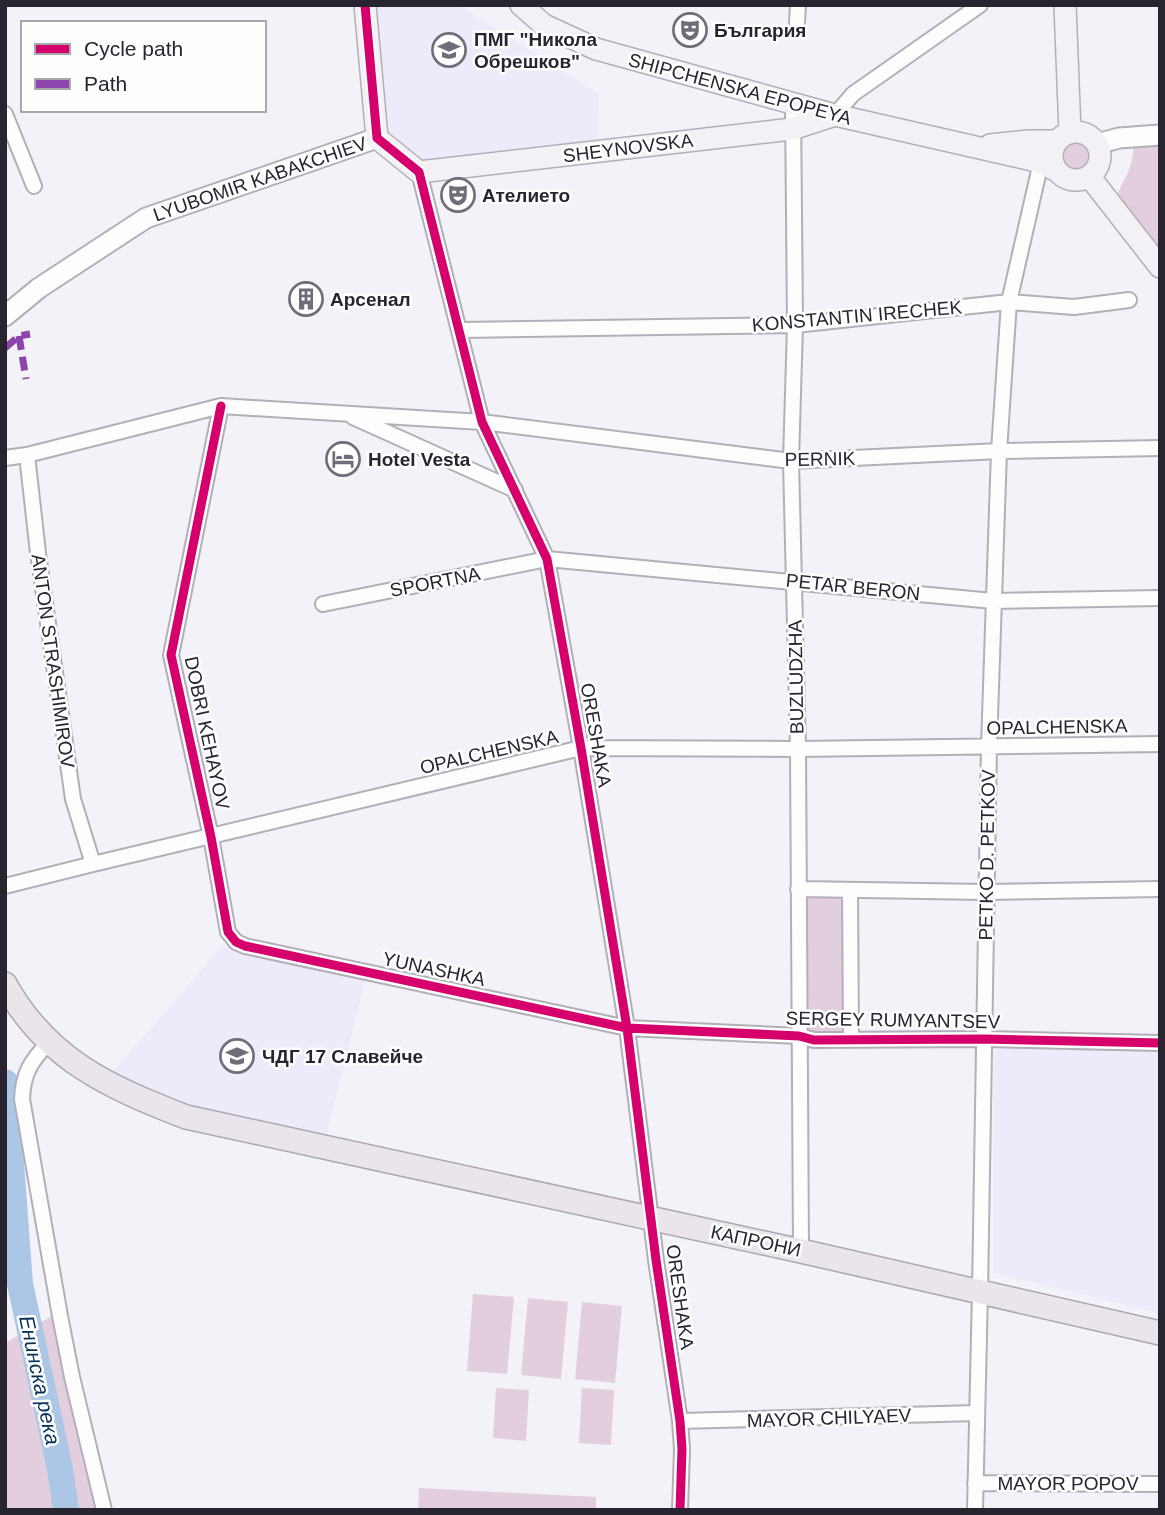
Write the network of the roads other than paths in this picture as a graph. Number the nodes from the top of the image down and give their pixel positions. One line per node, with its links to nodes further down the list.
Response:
1 (365, 5): 14 (main road)
2 (521, 5): 8 (main road, SHIPCHENSKA EPOPEYA)
3 (798, 5): 7 (street)
4 (980, 5): 6 (street)
5 (1065, 5): 13 (main road)
6 (963, 10): 10 (street)
7 (797, 23)
8 (793, 104): 10 (main road, SHIPCHENSKA EPOPEYA); 11 (street, BUZLUDZHA)
9 (5, 114): 20 (street)
10 (835, 115): 11 (main road, SHEYNOVSKA); 16 (main road, SHIPCHENSKA EPOPEYA)
11 (792, 129): 18 (main road, SHEYNOVSKA); 25 (street, BUZLUDZHA)
12 (1160, 135): 15 (street)
13 (1064, 137): 15 (main road); 16 (main road, SHIPCHENSKA EPOPEYA); 17 (main road)
14 (377, 138): 18 (main road); 24 (street, LYUBOMIR KABAKCHIEV)
15 (1097, 144): 19 (main road)
16 (970, 147): 17 (main road, SHIPCHENSKA EPOPEYA)
17 (1049, 166): 19 (main road); 23 (street, PETKO D. PETKOV)
18 (419, 172): 26 (street, ORESHAKA)
19 (1089, 176): 21 (main road)
20 (34, 186)
21 (1160, 267)
22 (1129, 300): 23 (street, KONSTANTIN IRECHEK)
23 (1009, 302): 25 (street, KONSTANTIN IRECHEK); 31 (street, PETKO D. PETKOV)
24 (5, 316)
25 (794, 325): 26 (street, KONSTANTIN IRECHEK); 34 (street, BUZLUDZHA)
26 (459, 330): 29 (street, ORESHAKA)
27 (221, 406): 28 (street, PERNIK); 32 (street, PERNIK); 45 (street, DOBRI KEHAYOV)
28 (345, 414): 29 (street, PERNIK); 35 (street)
29 (482, 422): 34 (street, PERNIK); 35 (street, ORESHAKA)
30 (1160, 448): 31 (street, PERNIK)
31 (999, 451): 34 (street, PERNIK); 39 (street, PETKO D. PETKOV)
32 (27, 455): 33 (street, PERNIK); 46 (street, ANTON STRASHIMIROV)
33 (5, 458)
34 (791, 461): 37 (street, BUZLUDZHA)
35 (515, 490): 36 (street, ORESHAKA)
36 (548, 559): 37 (street, PETAR BERON); 40 (street, SPORTNA); 43 (street, ORESHAKA)
37 (794, 582): 39 (street, PETAR BERON); 44 (street, BUZLUDZHA)
38 (1160, 598): 39 (street, PETAR BERON)
39 (993, 601): 42 (street, PETKO D. PETKOV)
40 (323, 604)
41 (1160, 744): 42 (street, OPALCHENSKA)
42 (989, 746): 44 (street, OPALCHENSKA); 51 (street, PETKO D. PETKOV)
43 (581, 748): 44 (street, OPALCHENSKA); 45 (street, OPALCHENSKA); 54 (street, ORESHAKA)
44 (798, 749): 48 (street, BUZLUDZHA)
45 (211, 836): 46 (street, OPALCHENSKA); 52 (street, DOBRI KEHAYOV)
46 (93, 864): 47 (street, OPALCHENSKA)
47 (5, 886)
48 (798, 889): 50 (street); 55 (street, BUZLUDZHA)
49 (1160, 889): 51 (street)
50 (850, 890): 51 (street); 57 (street)
51 (986, 892): 56 (street, PETKO D. PETKOV)
52 (236, 942): 54 (street, YUNASHKA)
53 (5, 984): 58 (main road, КАПРОНИ)
54 (626, 1028): 55 (street, SERGEY RUMYANTSEV); 60 (street, ORESHAKA)
55 (799, 1036): 57 (street, SERGEY RUMYANTSEV); 61 (street, BUZLUDZHA)
56 (984, 1039): 57 (street, SERGEY RUMYANTSEV); 59 (street, SERGEY RUMYANTSEV); 62 (street, PETKO D. PETKOV)
57 (851, 1040)
58 (49, 1042): 60 (main road, КАПРОНИ); 68 (street)
59 (1160, 1043)
60 (652, 1219): 61 (main road, КАПРОНИ); 65 (street, ORESHAKA)
61 (801, 1251): 62 (main road, КАПРОНИ)
62 (980, 1292): 63 (main road, КАПРОНИ); 64 (street, PETKO D. PETKOV)
63 (1160, 1333)
64 (977, 1413): 65 (street, MAYOR CHILYAEV); 66 (street, PETKO D. PETKOV)
65 (680, 1421): 69 (street, ORESHAKA)
66 (975, 1483): 67 (street, MAYOR POPOV); 70 (street, PETKO D. PETKOV)
67 (1160, 1483)
68 (104, 1510)
69 (680, 1510)
70 (975, 1510)

